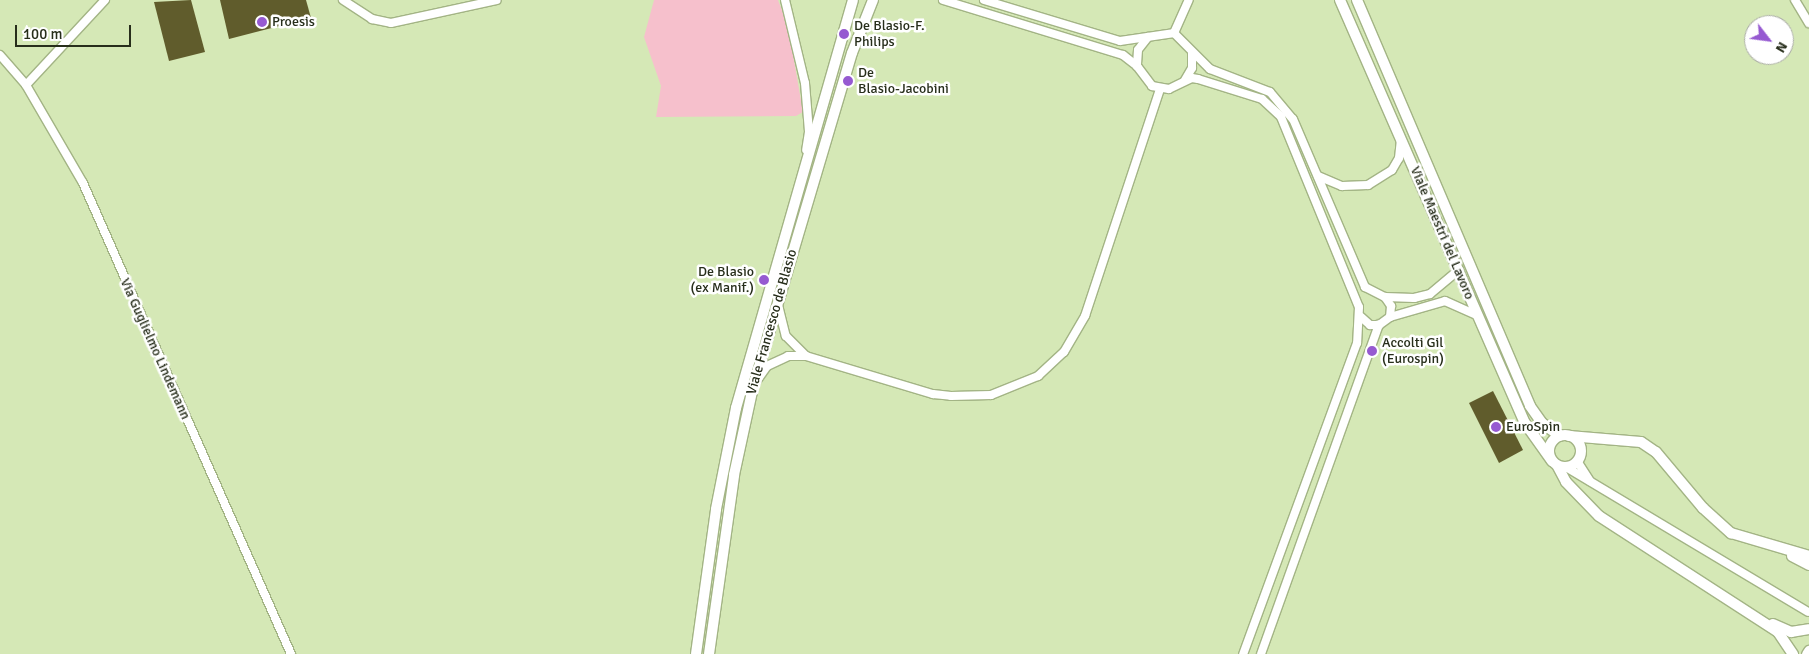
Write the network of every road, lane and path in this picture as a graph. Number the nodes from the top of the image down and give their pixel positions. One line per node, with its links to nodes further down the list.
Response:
1 (105, 0): 22 (street)
2 (343, 0): 3 (street)
3 (497, 0)
4 (785, 0): 26 (street)
5 (853, 0): 26 (street, Viale Francesco de Blasio)
6 (874, 0): 30 (street, Viale Francesco de Blasio)
7 (943, 0): 20 (street)
8 (984, 0): 14 (street)
9 (1003, 0): 14 (street)
10 (1189, 0): 16 (street)
11 (1340, 0): 24 (street, Viale Maestri del Lavoro)
12 (1357, 0): 38 (street, Viale Maestri del Lavoro)
13 (1795, 0): 15 (street)
14 (1008, 8): 17 (street)
15 (1809, 23)
16 (1174, 33): 17 (street); 18 (street)
17 (1148, 37): 20 (street)
18 (1192, 53): 21 (street); 25 (street)
19 (0, 55): 22 (street, Via Guglielmo Lindemann)
20 (1137, 66): 23 (street)
21 (1184, 81): 23 (street); 31 (street)
22 (26, 85): 48 (street, Via Guglielmo Lindemann)
23 (1160, 88): 36 (street)
24 (1401, 140): 25 (street); 27 (street, Viale Maestri del Lavoro)
25 (1317, 175): 28 (street)
26 (798, 196): 49 (street, Viale Francesco de Blasio)
27 (1459, 270): 29 (street); 32 (street, Viale Maestri del Lavoro)
28 (1376, 294): 29 (street); 31 (street)
29 (1385, 297): 34 (street)
30 (777, 302): 36 (street); 37 (street, Viale Francesco de Blasio)
31 (1359, 307): 33 (street)
32 (1476, 315): 34 (street); 40 (street, Viale Maestri del Lavoro)
33 (1361, 317): 35 (street); 51 (street)
34 (1390, 317): 35 (street)
35 (1379, 325): 52 (street)
36 (806, 356): 37 (street)
37 (753, 387): 50 (street, Viale Francesco de Blasio)
38 (1564, 436): 39 (street); 40 (street); 42 (street)
39 (1577, 461): 40 (street); 41 (street)
40 (1558, 464): 41 (street); 45 (street, Viale Maestri del Lavoro)
41 (1592, 482): 46 (street)
42 (1781, 550): 43 (street); 44 (street)
43 (1809, 556)
44 (1809, 565)
45 (1748, 611): 47 (street); 53 (street)
46 (1808, 612)
47 (1809, 630)
48 (291, 654)
49 (696, 654)
50 (708, 654)
51 (1243, 654)
52 (1261, 654)
53 (1793, 654)

